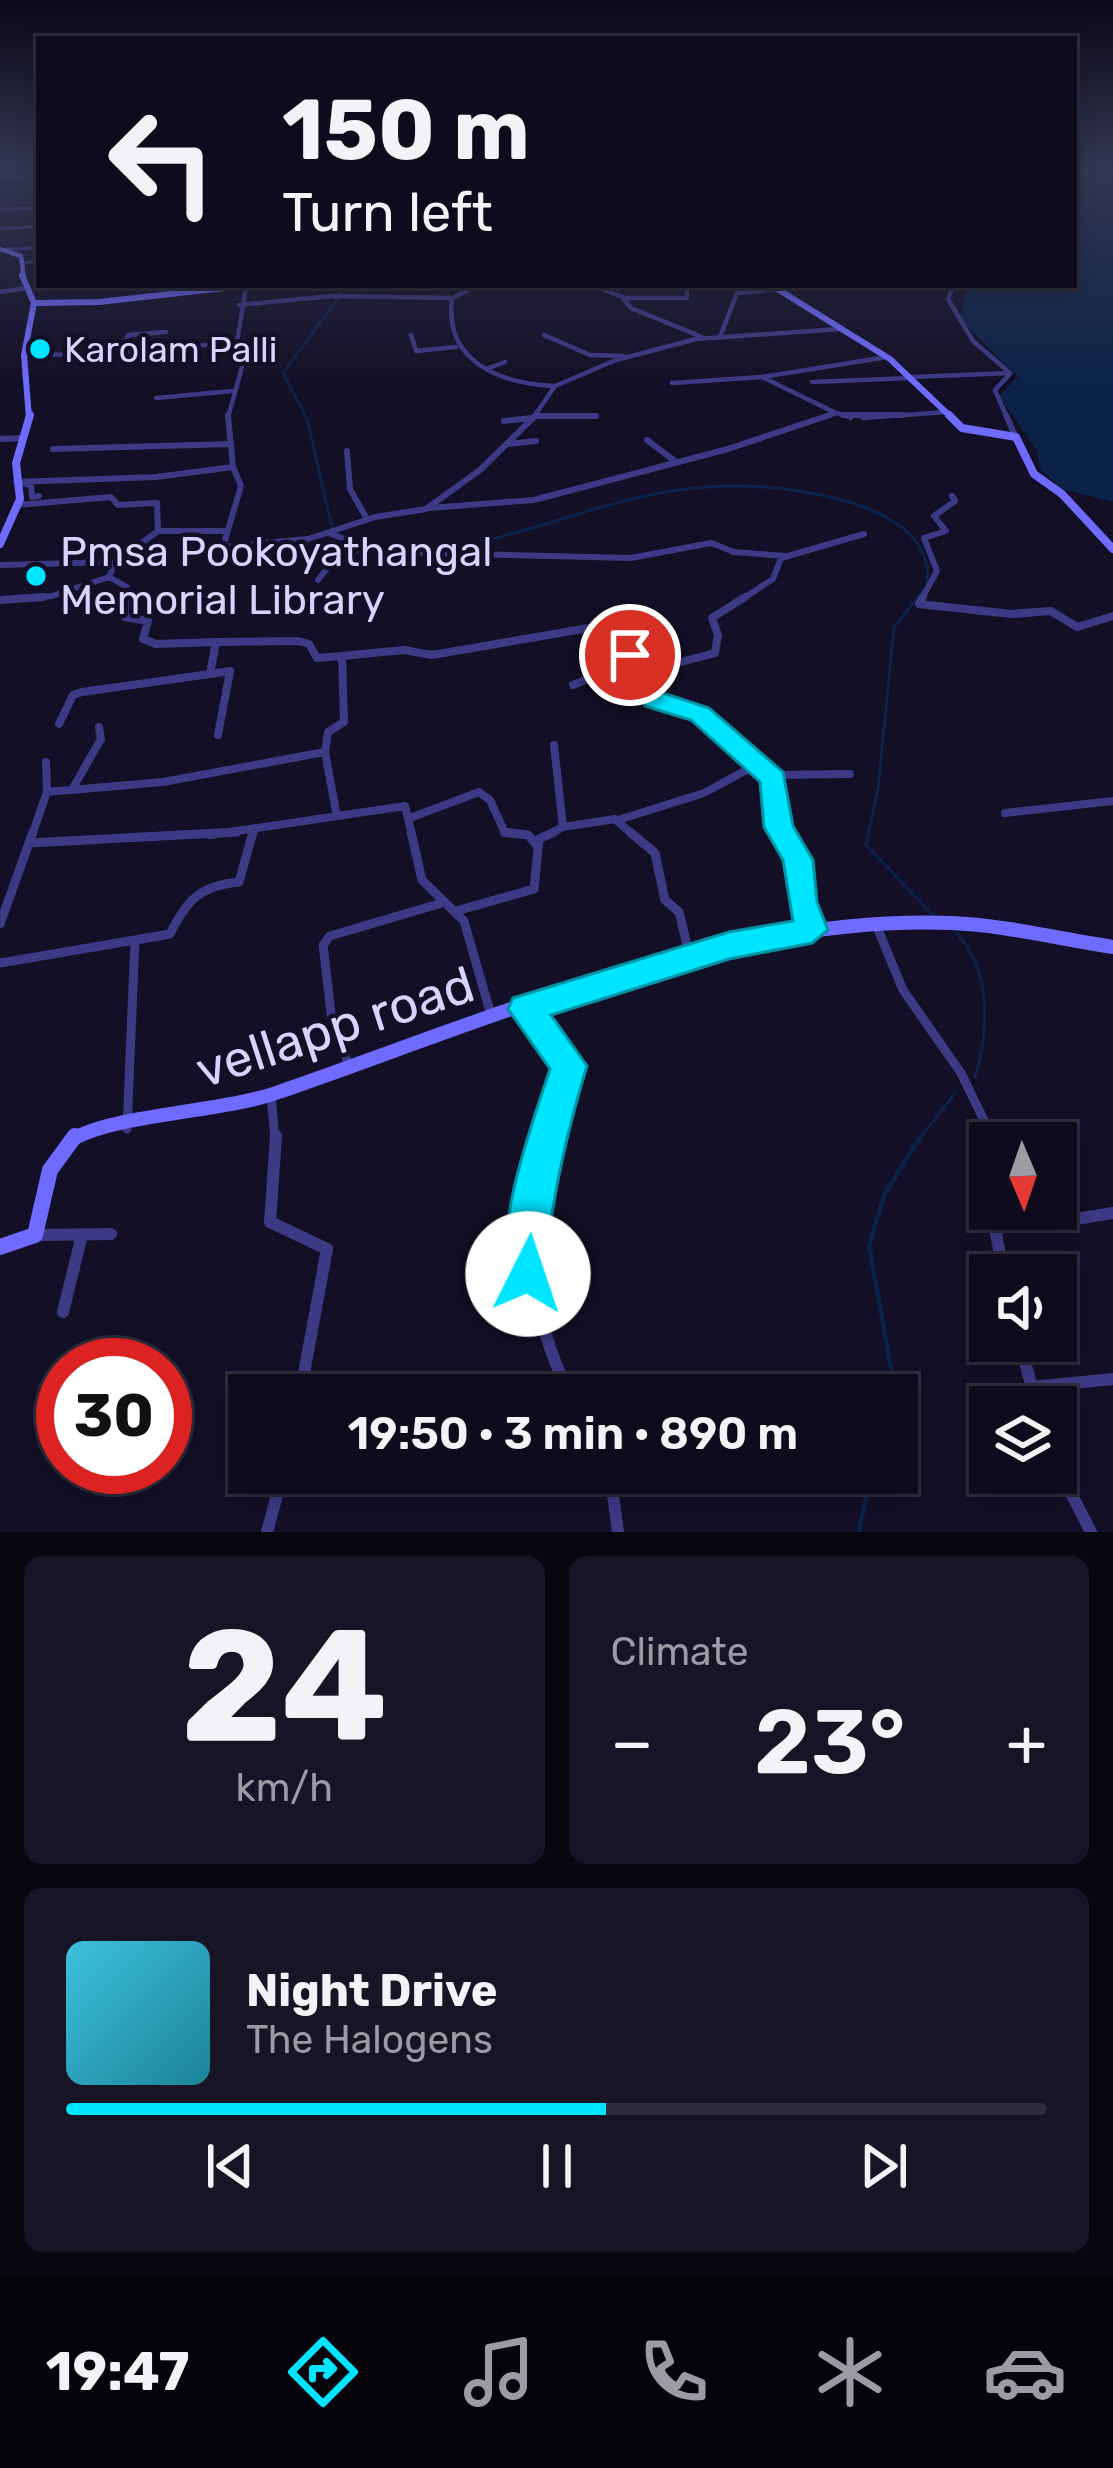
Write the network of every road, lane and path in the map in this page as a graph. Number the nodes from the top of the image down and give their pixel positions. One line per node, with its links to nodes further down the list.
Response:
1 (36, 248): 2 (street)
2 (4, 249): 4 (main road)
3 (36, 261): 4 (street)
4 (22, 263): 5 (main road)
5 (28, 288): 14 (street); 17 (main road)
6 (235, 288): 17 (main road)
7 (248, 288): 18 (street)
8 (473, 288): 16 (street)
9 (599, 288): 15 (street)
10 (686, 288): 15 (street)
11 (767, 288): 23 (street)
12 (777, 288): 19 (main road)
13 (953, 288): 33 (street)
14 (0, 292)
15 (623, 297): 24 (street)
16 (452, 298): 18 (street); 26 (street)
17 (34, 303): 28 (main road)
18 (239, 305): 25 (street)
19 (840, 329): 23 (street); 30 (main road)
20 (166, 332): 27 (street)
21 (544, 334): 29 (street)
22 (411, 335): 26 (street)
23 (720, 337): 24 (street)
24 (703, 338): 29 (street)
25 (237, 343): 27 (street); 39 (street)
26 (456, 346): 32 (street)
27 (99, 354): 28 (street)
28 (24, 355): 47 (main road)
29 (625, 357): 38 (street)
30 (887, 357): 34 (street); 35 (main road)
31 (506, 362): 32 (street)
32 (484, 370): 38 (street)
33 (1010, 373): 35 (street); 46 (street)
34 (762, 377): 37 (street); 42 (street)
35 (912, 377): 36 (street); 41 (main road)
36 (812, 382)
37 (672, 383)
38 (555, 386): 44 (street)
39 (232, 391): 40 (street); 51 (street)
40 (156, 398)
41 (946, 412): 42 (street); 46 (main road)
42 (837, 413): 55 (street)
43 (596, 416): 44 (street)
44 (535, 417): 45 (street); 52 (street)
45 (504, 421)
46 (1015, 436): 69 (main road)
47 (24, 438): 48 (street); 57 (main road)
48 (0, 439)
49 (647, 440): 55 (street)
50 (536, 441): 52 (street)
51 (231, 444): 53 (street); 56 (street)
52 (507, 444): 61 (street)
53 (53, 449)
54 (347, 451): 62 (street)
55 (676, 461): 61 (street)
56 (233, 467): 57 (street); 64 (street)
57 (18, 481): 58 (street); 60 (main road)
58 (39, 496)
59 (952, 496): 76 (street)
60 (17, 505): 63 (street); 67 (main road)
61 (425, 509): 62 (street)
62 (367, 519): 65 (street)
63 (158, 531): 64 (street); 71 (street)
64 (228, 531): 65 (street)
65 (327, 532): 68 (street)
66 (863, 534): 70 (street)
67 (0, 544)
68 (362, 549): 70 (street); 74 (street)
69 (1113, 549)
70 (785, 556): 80 (street)
71 (115, 562): 72 (street); 73 (street)
72 (0, 565)
73 (109, 578): 75 (street); 77 (street)
74 (318, 580)
75 (0, 600)
76 (1113, 616)
77 (216, 642): 78 (street); 79 (street)
78 (342, 656): 80 (street); 86 (street)
79 (210, 674): 82 (street); 84 (street)
80 (644, 674): 81 (street); 88 (street)
81 (573, 685)
82 (59, 724)
83 (99, 727): 91 (street)
84 (218, 735)
85 (554, 745): 98 (street)
86 (326, 752): 91 (street); 94 (street)
87 (46, 762): 92 (street)
88 (755, 765): 90 (street); 97 (street)
89 (850, 775): 90 (street)
90 (770, 776): 106 (street)
91 (73, 788): 92 (street)
92 (47, 792): 100 (street)
93 (1113, 801): 95 (street)
94 (336, 812): 96 (street); 99 (street)
95 (1005, 813)
96 (410, 818): 101 (street); 102 (street)
97 (618, 820): 98 (street); 109 (street)
98 (563, 827): 101 (street)
99 (254, 828): 100 (street); 107 (street)
100 (29, 842): 104 (street)
101 (537, 845): 103 (street)
102 (442, 903): 103 (street); 113 (street)
103 (454, 911): 112 (street)
104 (0, 923)
105 (876, 925): 106 (main road, vellapp road); 108 (main road, vellapp road); 115 (street)
106 (812, 930): 109 (main road, vellapp road)
107 (135, 940): 110 (street); 116 (street)
108 (1113, 947)
109 (690, 958): 111 (main road, vellapp road)
110 (0, 963)
111 (525, 1009): 112 (main road, vellapp road); 125 (street)
112 (491, 1016): 113 (main road, vellapp road)
113 (350, 1067): 114 (main road, vellapp road)
114 (271, 1096): 116 (main road, vellapp road); 124 (street)
115 (981, 1122)
116 (128, 1129): 120 (main road, vellapp road)
117 (1113, 1213): 118 (street)
118 (1077, 1216)
119 (111, 1234): 121 (street)
120 (34, 1235): 121 (street); 122 (main road)
121 (82, 1235): 123 (street)
122 (0, 1247)
123 (63, 1312)
124 (304, 1374)
125 (562, 1374)
126 (1113, 1379): 127 (street)
127 (1050, 1386)
128 (277, 1494): 131 (street)
129 (612, 1494): 132 (street)
130 (1071, 1494): 133 (street)
131 (267, 1532)
132 (617, 1532)
133 (1091, 1532)

